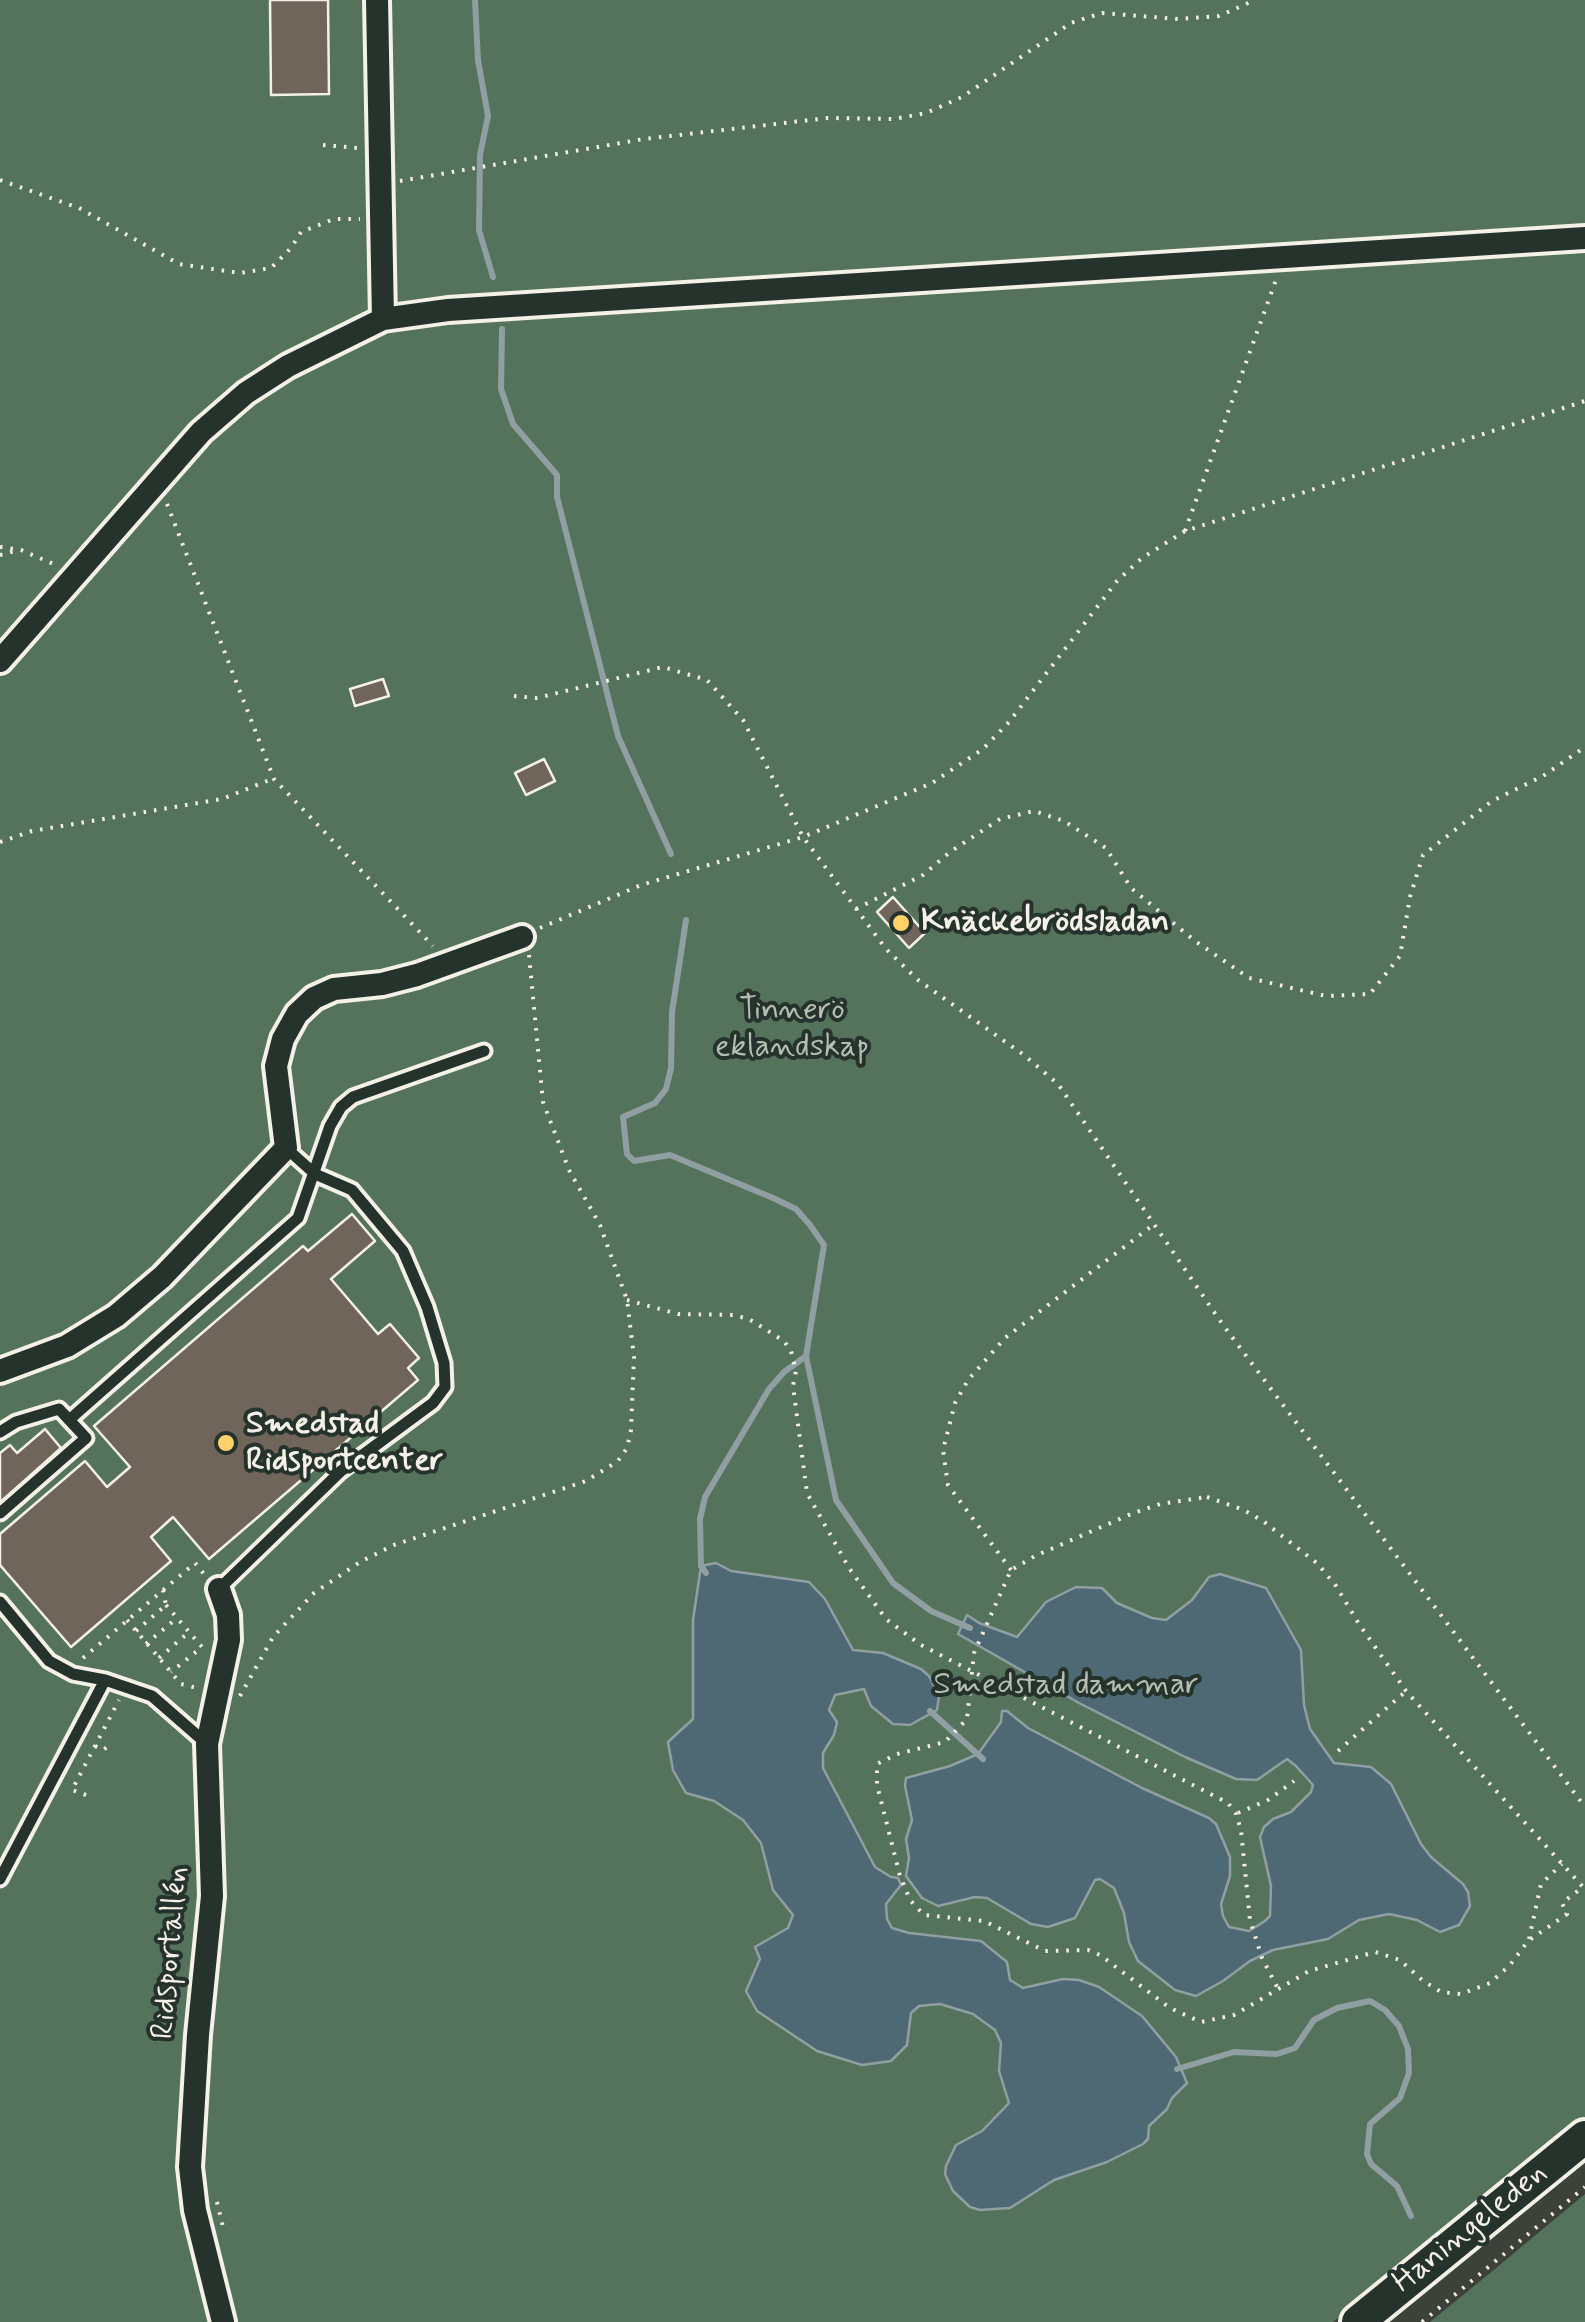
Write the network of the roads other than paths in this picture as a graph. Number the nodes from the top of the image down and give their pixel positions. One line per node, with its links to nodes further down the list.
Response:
1 (377, 0): 3 (street)
2 (1585, 238): 3 (street)
3 (383, 320): 4 (street)
4 (0, 661)
5 (522, 937): 7 (street)
6 (484, 1051): 8 (lane)
7 (286, 1148): 8 (lane); 9 (street)
8 (315, 1174): 10 (lane); 13 (lane)
9 (0, 1371)
10 (69, 1420): 11 (lane); 12 (lane)
11 (0, 1432)
12 (0, 1513)
13 (220, 1590): 16 (street, Ridsportallén)
14 (0, 1602): 15 (lane)
15 (105, 1680): 16 (lane); 17 (lane)
16 (206, 1744): 19 (street, Ridsportallén)
17 (0, 1879)
18 (1585, 2136): 20 (main road, Haningeleden)
19 (223, 2322)
20 (1358, 2322)

